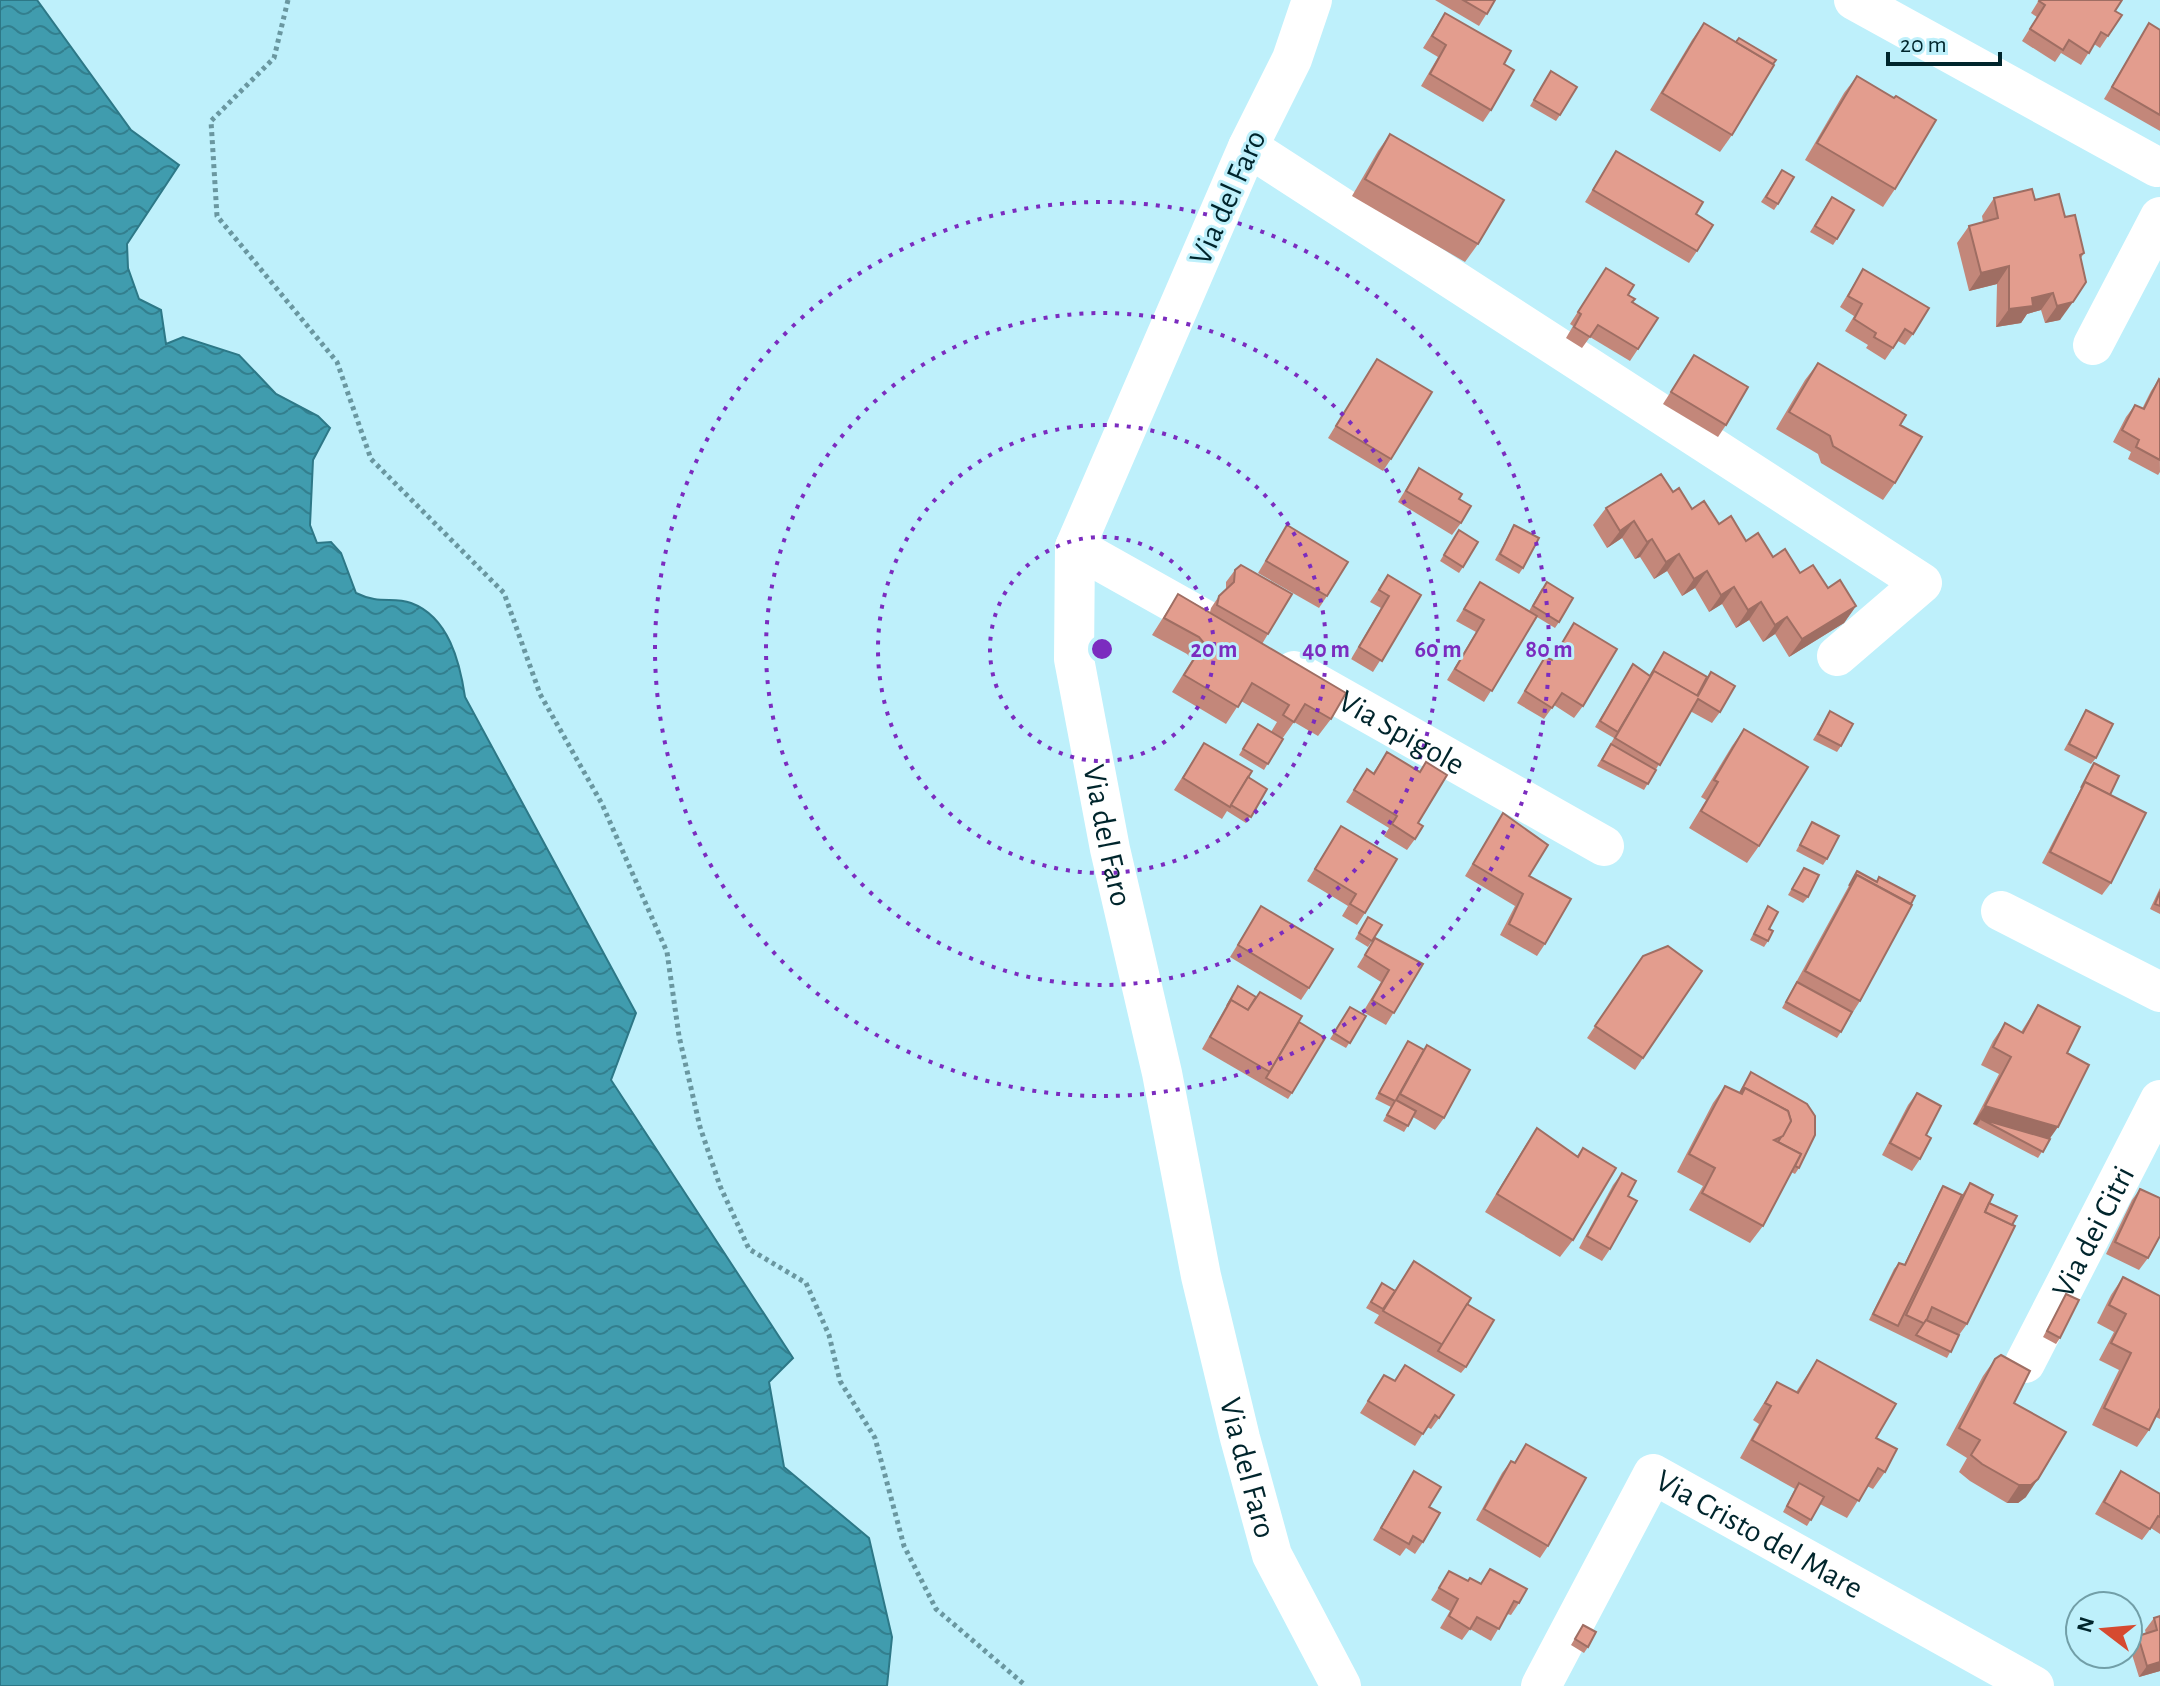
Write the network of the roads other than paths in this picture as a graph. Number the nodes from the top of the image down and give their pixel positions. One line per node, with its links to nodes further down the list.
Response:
1 (1312, 0): 3 (street, Via del Faro)
2 (1854, 0): 4 (street)
3 (1248, 147): 7 (street, Via del Faro); 8 (street)
4 (2157, 167)
5 (2160, 217): 6 (street)
6 (2093, 345)
7 (1075, 547): 9 (street, Via Spigole); 14 (street, Via del Faro)
8 (1837, 656)
9 (1604, 846)
10 (2001, 911): 11 (street)
11 (2160, 992)
12 (2160, 1100): 13 (street, Via dei Citri)
13 (2025, 1363)
14 (1341, 1686)
15 (1541, 1686): 16 (street, Via Cristo del Mare)
16 (2034, 1686)

